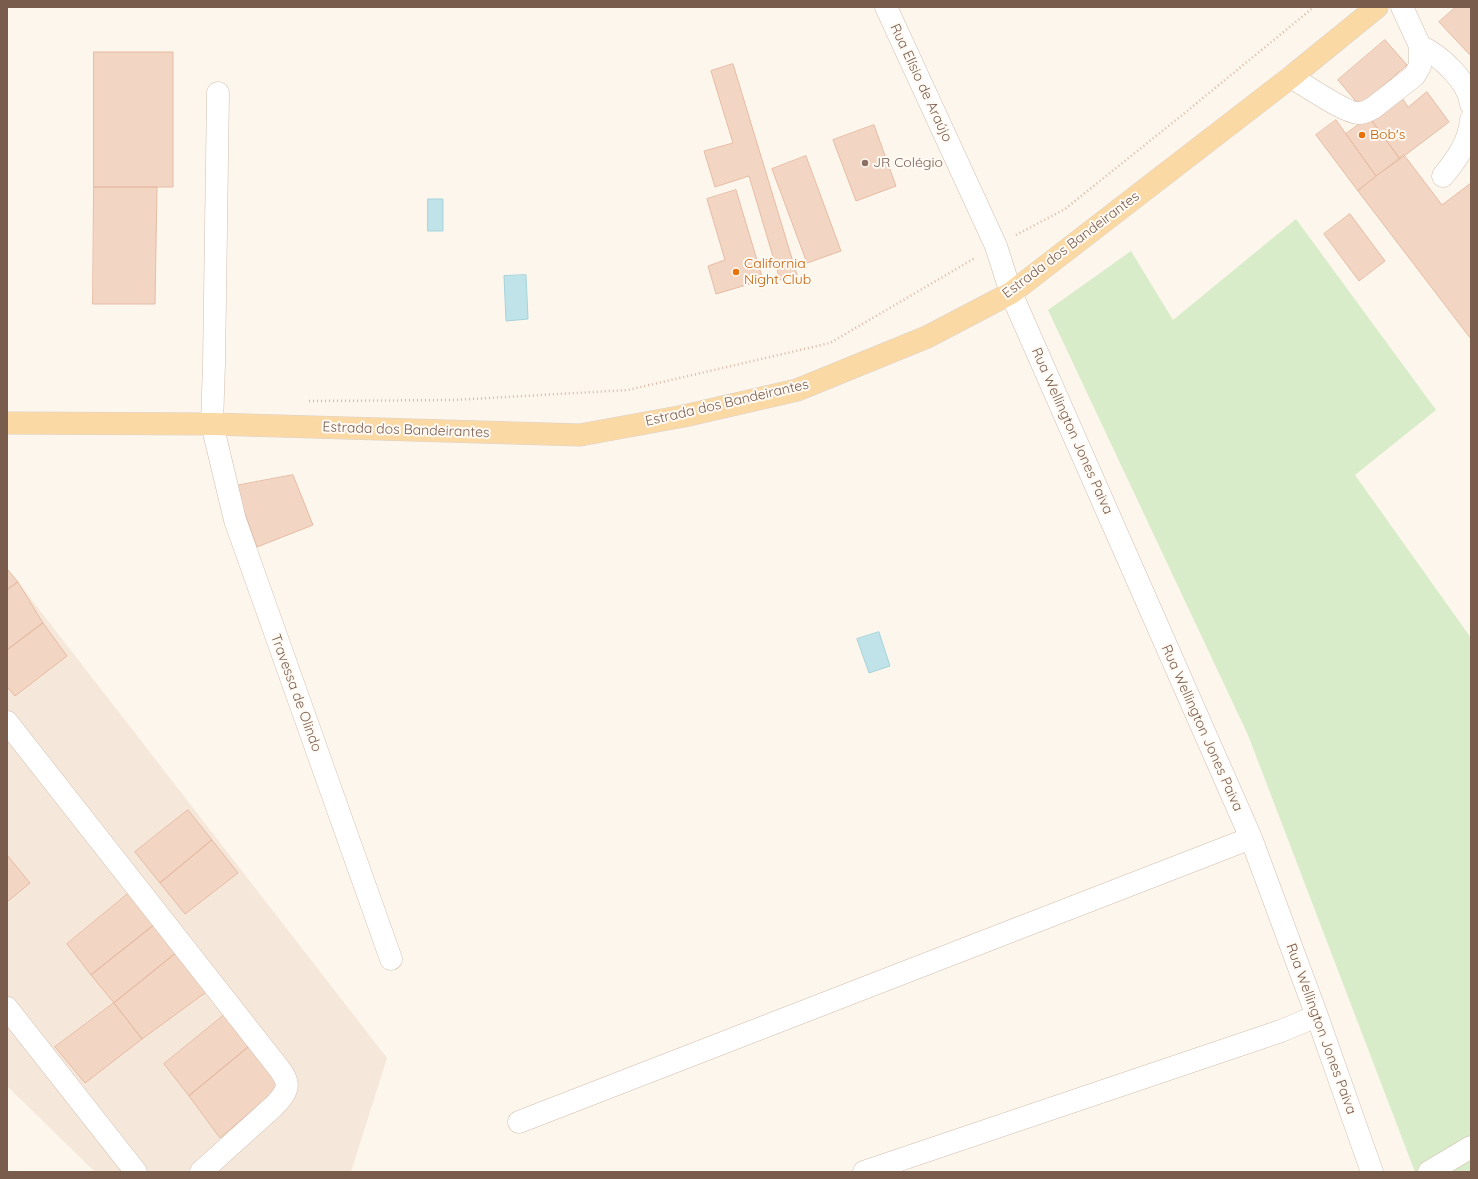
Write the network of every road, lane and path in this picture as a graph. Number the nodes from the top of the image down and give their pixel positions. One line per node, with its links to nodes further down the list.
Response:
1 (886, 7): 11 (street, Rua Elísio de Araújo)
2 (1314, 7): 11 (path)
3 (1377, 7): 6 (main road, Estrada dos Bandeirantes)
4 (1402, 7): 5 (street)
5 (1420, 46): 6 (street); 8 (street)
6 (1291, 77): 12 (main road, Estrada dos Bandeirantes)
7 (218, 93): 15 (street, Travessa de Olindo)
8 (1471, 104)
9 (1471, 120): 10 (street)
10 (1443, 176)
11 (996, 246): 12 (street, Rua Elísio de Araújo); 13 (path)
12 (1011, 293): 15 (main road, Estrada dos Bandeirantes); 17 (street, Rua Wellington Jones Paiva)
13 (306, 400)
14 (7, 423): 15 (main road, Estrada dos Bandeirantes)
15 (212, 424): 18 (street, Travessa de Olindo)
16 (7, 722): 24 (street)
17 (1251, 838): 20 (street, Rua Wellington Jones Paiva); 21 (street)
18 (391, 960)
19 (7, 1008): 23 (street)
20 (1317, 1016): 25 (street); 26 (street, Rua Wellington Jones Paiva)
21 (519, 1122)
22 (1471, 1147): 27 (street)
23 (136, 1172)
24 (201, 1172)
25 (864, 1172)
26 (1372, 1172)
27 (1429, 1172)

